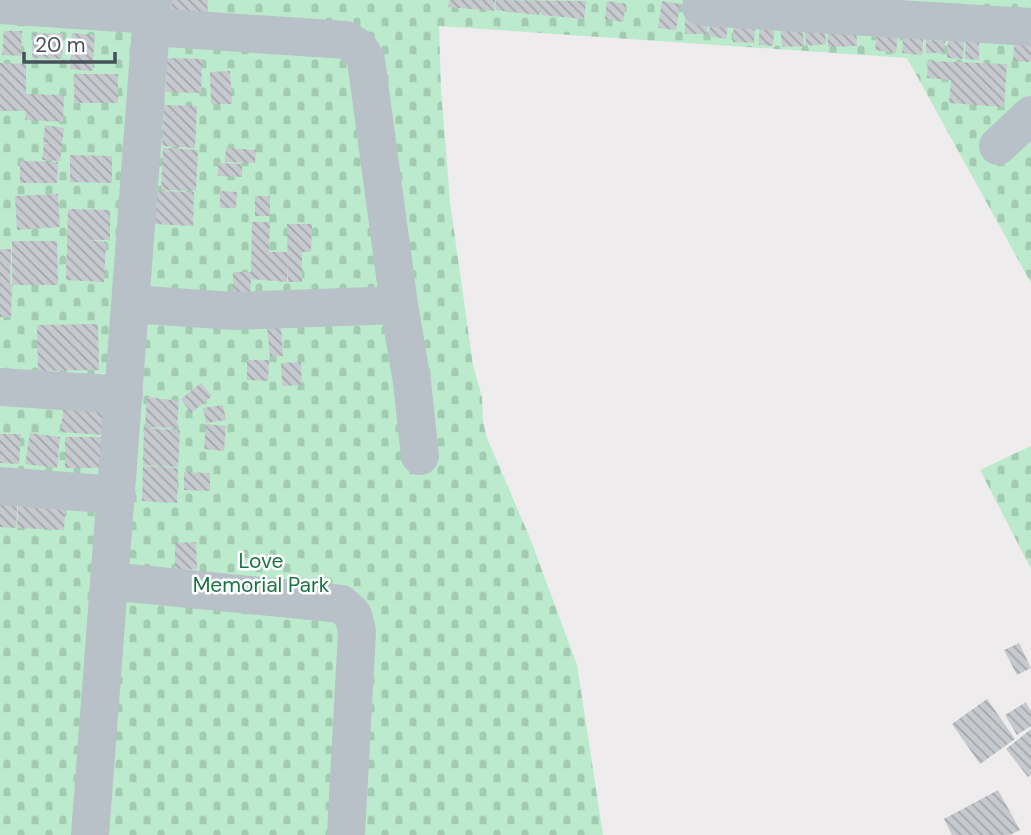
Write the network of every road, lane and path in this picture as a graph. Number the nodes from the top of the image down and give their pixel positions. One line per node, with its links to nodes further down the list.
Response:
1 (0, 5): 3 (lane)
2 (701, 7): 4 (lane)
3 (152, 14): 7 (lane); 8 (lane)
4 (1031, 27)
5 (1031, 115): 6 (lane)
6 (998, 146)
7 (130, 304): 8 (lane); 10 (lane)
8 (399, 305): 11 (lane)
9 (0, 387): 10 (lane)
10 (124, 395): 13 (lane)
11 (420, 456)
12 (0, 486): 13 (lane)
13 (117, 495): 14 (lane)
14 (109, 581): 15 (lane); 16 (lane)
15 (90, 835)
16 (346, 835)

